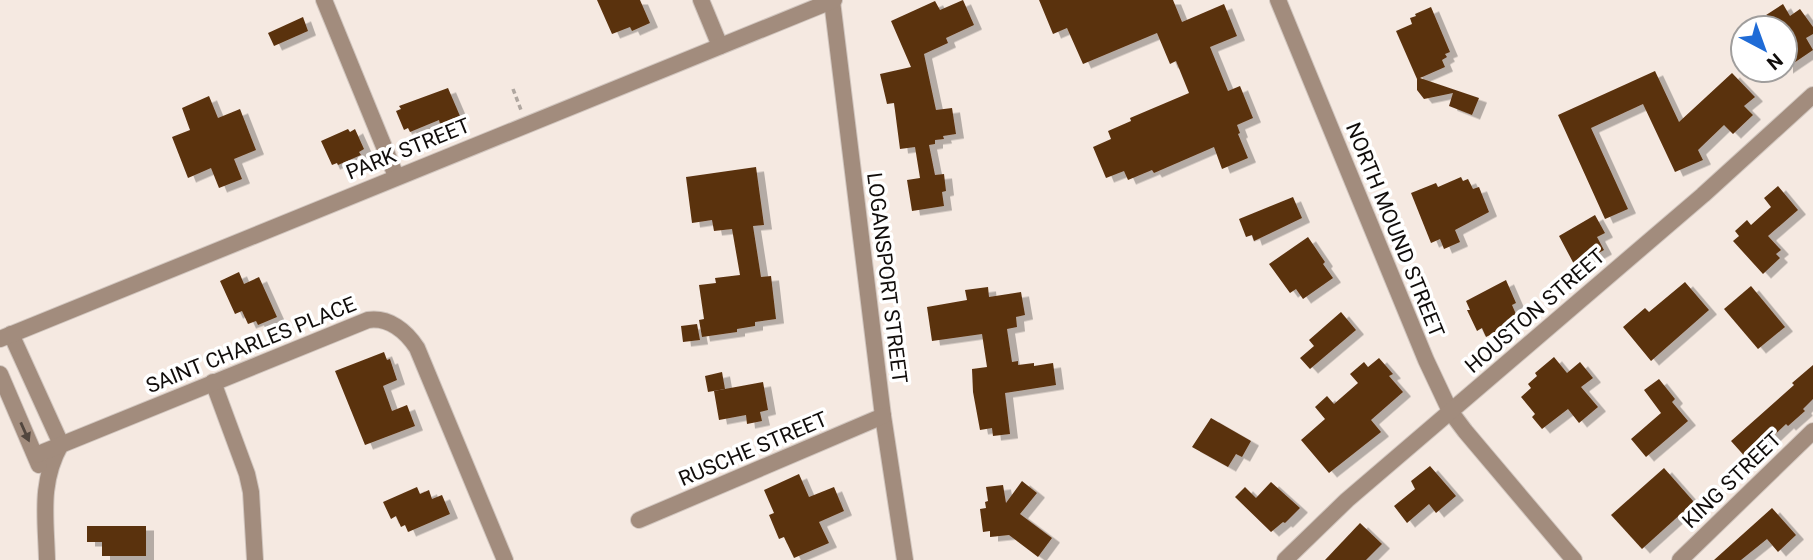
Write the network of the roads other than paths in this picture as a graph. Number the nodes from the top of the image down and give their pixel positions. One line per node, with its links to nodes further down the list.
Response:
1 (324, 0): 7 (street)
2 (701, 0): 5 (street)
3 (833, 0): 5 (street, PARK STREET); 12 (street, LOGANSPORT STREET)
4 (1278, 0): 11 (street, NORTH MOUND STREET)
5 (720, 46): 7 (street, PARK STREET)
6 (1813, 95): 11 (street, HOUSTON STREET)
7 (396, 176): 8 (street, PARK STREET)
8 (6, 336): 14 (street)
9 (0, 374): 15 (street, one-way to 15)
10 (213, 382): 14 (street, SAINT CHARLES PLACE); 19 (street); 20 (street, SAINT CHARLES PLACE)
11 (1450, 411): 22 (street, HOUSTON STREET); 23 (street, NORTH MOUND STREET)
12 (883, 416): 17 (street, RUSCHE STREET); 21 (street, LOGANSPORT STREET)
13 (1813, 431): 24 (street, KING STREET)
14 (61, 444): 15 (street, SAINT CHARLES PLACE); 16 (street)
15 (36, 456): 16 (street)
16 (46, 491): 18 (street)
17 (639, 520)
18 (47, 560)
19 (255, 560)
20 (505, 560)
21 (905, 560)
22 (1285, 560)
23 (1574, 560)
24 (1680, 560)

